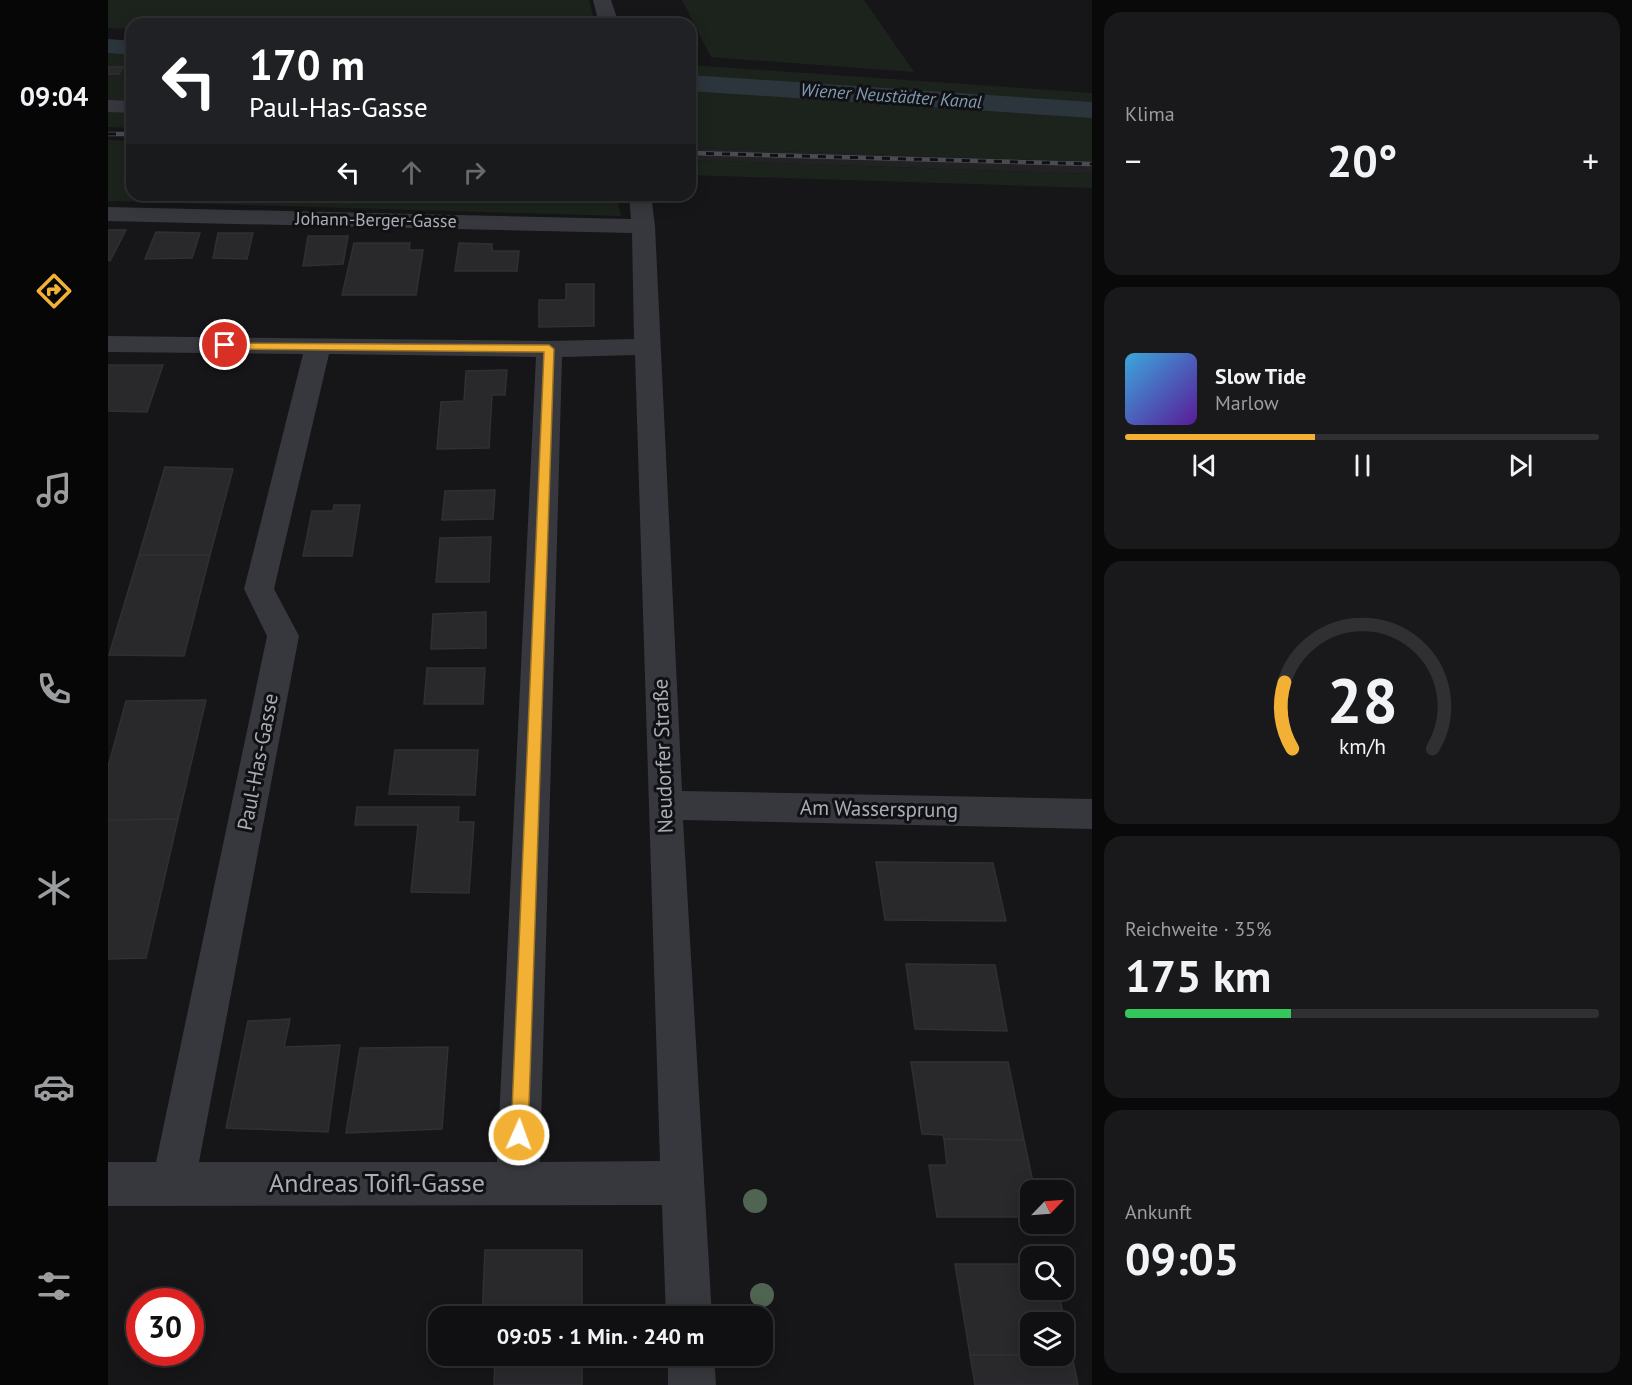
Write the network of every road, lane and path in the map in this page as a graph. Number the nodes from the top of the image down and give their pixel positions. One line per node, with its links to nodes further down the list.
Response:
1 (602, 0): 2 (street)
2 (607, 18)
3 (108, 106): 4 (street)
4 (126, 107)
5 (641, 201): 7 (street, Neudorfer Straße)
6 (108, 214): 7 (street, Johann-Berger-Gasse)
7 (644, 226): 10 (street, Neudorfer Straße)
8 (108, 344): 9 (street)
9 (318, 346): 11 (street); 17 (street, Paul-Has-Gasse)
10 (647, 347): 11 (street); 12 (street, Neudorfer Straße)
11 (549, 349): 14 (street)
12 (666, 805): 13 (street, Am Wassersprung); 15 (street, Neudorfer Straße)
13 (1092, 814)
14 (518, 1183): 15 (street, Andreas Toifl-Gasse); 17 (street, Andreas Toifl-Gasse)
15 (682, 1183): 18 (street, Neudorfer Straße)
16 (108, 1184): 17 (street, Andreas Toifl-Gasse)
17 (173, 1184)
18 (688, 1306)
19 (691, 1366): 20 (street)
20 (692, 1385)

